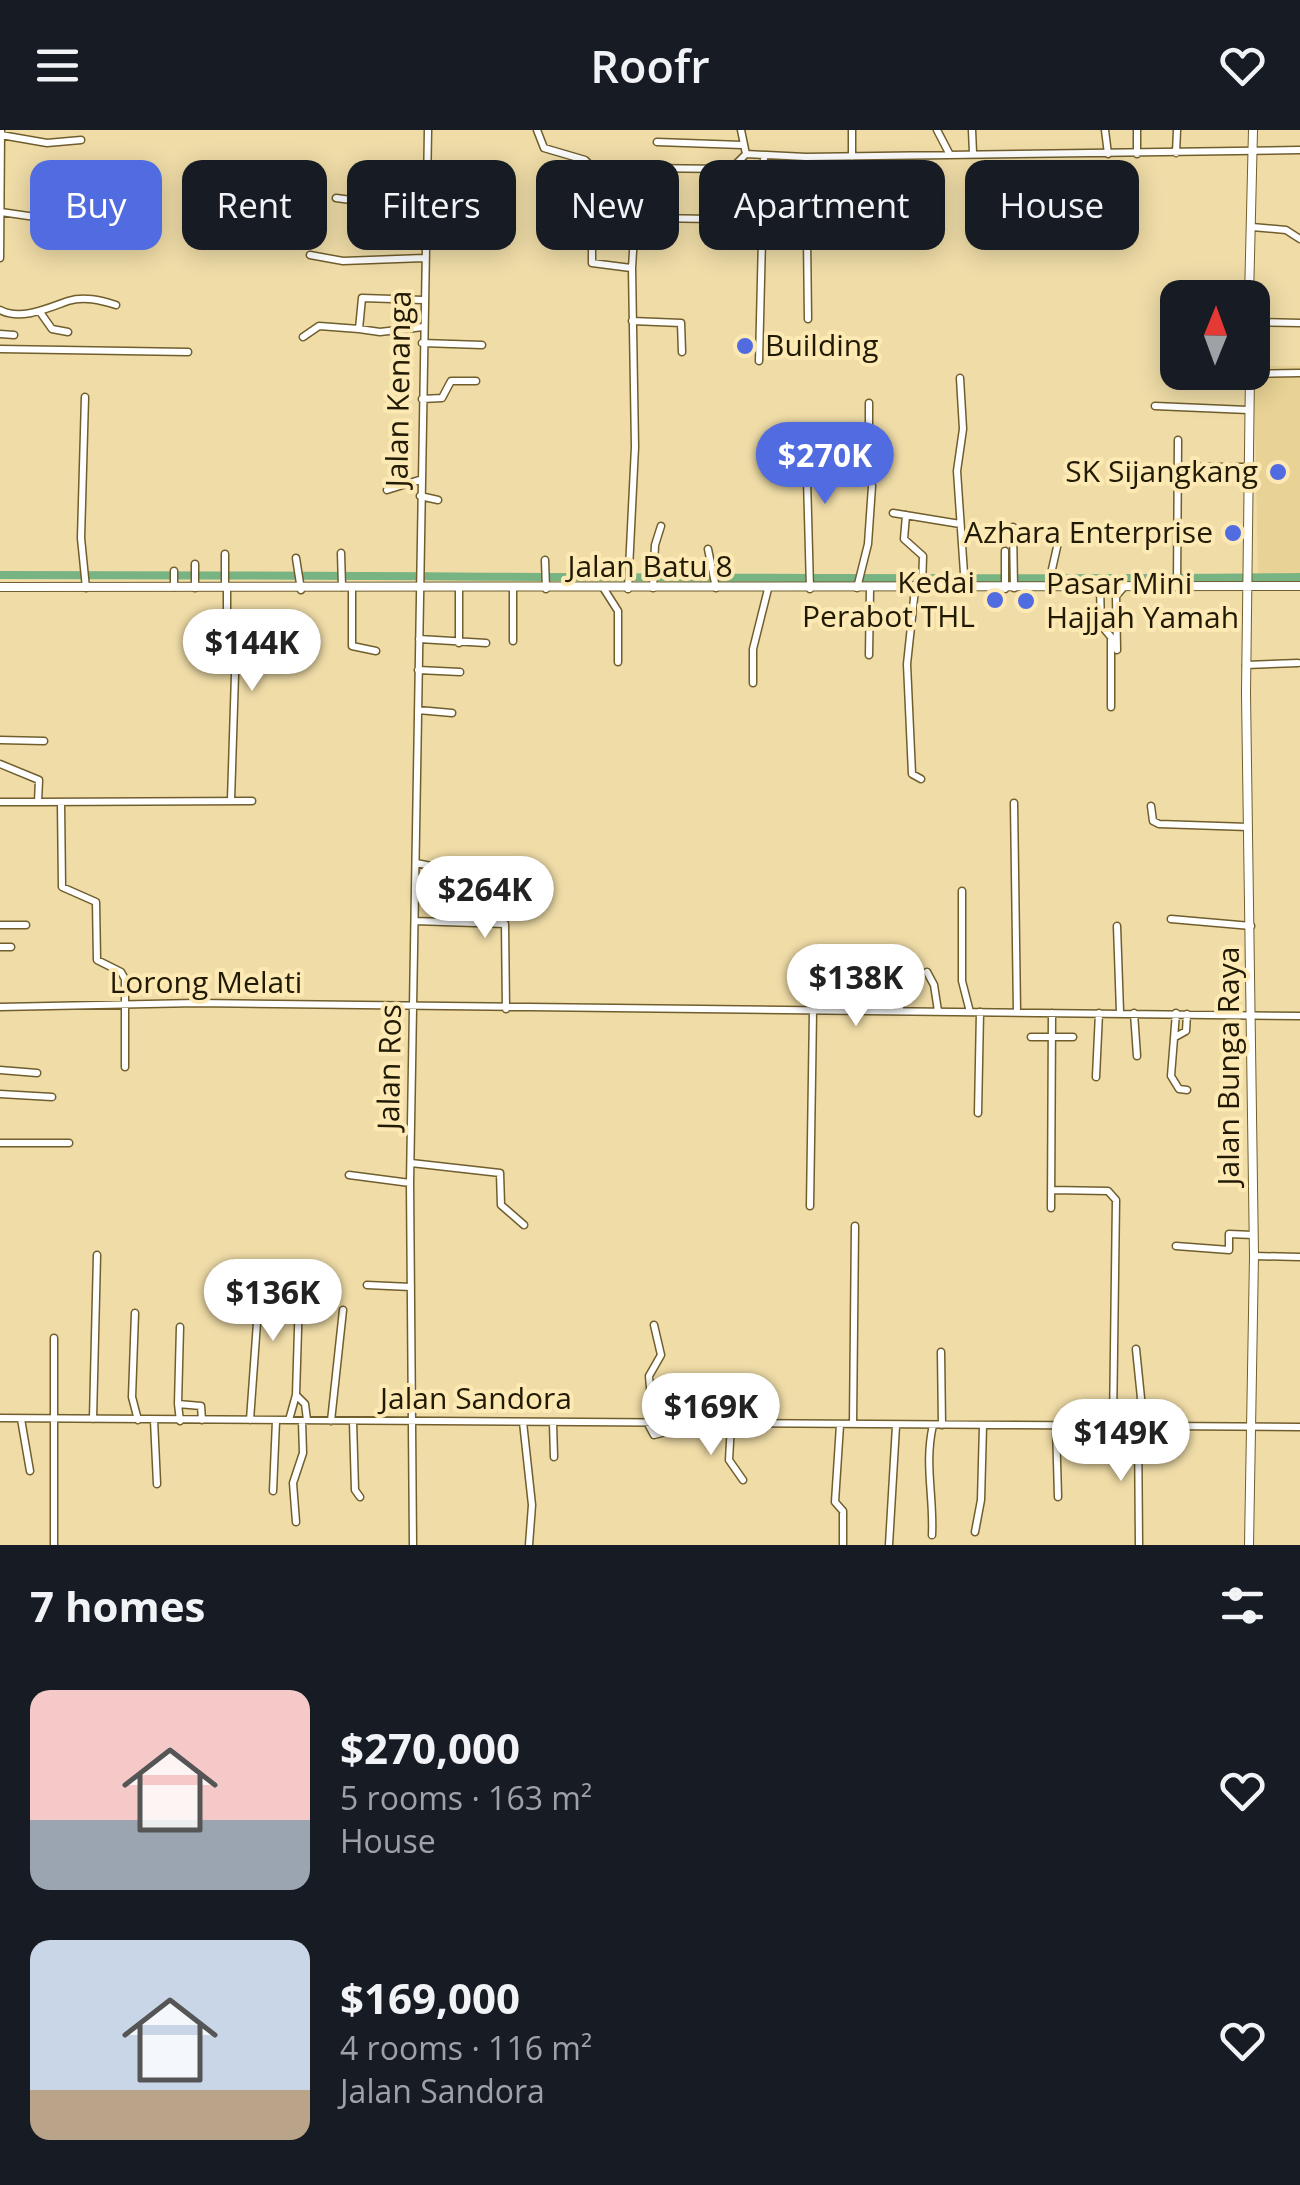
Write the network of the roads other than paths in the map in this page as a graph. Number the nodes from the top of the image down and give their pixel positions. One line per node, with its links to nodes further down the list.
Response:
1 (428, 130): 27 (street, Jalan Kenanga)
2 (537, 130): 28 (street)
3 (741, 130): 14 (street)
4 (852, 130): 25 (street)
5 (937, 130): 20 (street)
6 (972, 130): 21 (street)
7 (1106, 130): 22 (street)
8 (1137, 130): 23 (street)
9 (1177, 130): 17 (street)
10 (1253, 130): 15 (street)
11 (1, 132): 12 (street); 18 (street)
12 (81, 140)
13 (657, 142): 14 (street)
14 (742, 144): 19 (street)
15 (1253, 150): 16 (street); 17 (street); 35 (street)
16 (1300, 150)
17 (1176, 153): 23 (street)
18 (0, 154): 30 (street)
19 (746, 154): 24 (street); 29 (street)
20 (950, 154): 21 (street); 25 (street)
21 (973, 154): 22 (street)
22 (1108, 154): 23 (street)
23 (1138, 154)
24 (764, 157): 26 (street); 64 (street)
25 (852, 157): 26 (street)
26 (806, 158): 49 (street)
27 (428, 160)
28 (585, 160)
29 (679, 168)
30 (0, 193): 33 (street)
31 (336, 198): 32 (street)
32 (347, 199)
33 (0, 212): 34 (street); 40 (street)
34 (30, 216)
35 (1252, 227): 36 (street); 44 (street)
36 (1300, 239)
37 (424, 250): 42 (street, Jalan Kenanga)
38 (591, 250): 43 (street)
39 (633, 250): 43 (street)
40 (0, 255)
41 (310, 255): 42 (street)
42 (424, 258): 45 (street, Jalan Kenanga)
43 (632, 268): 50 (street)
44 (1250, 280)
45 (424, 300): 53 (street, Jalan Kenanga); 54 (street)
46 (116, 304): 48 (street)
47 (0, 310): 48 (street)
48 (40, 312): 55 (street)
49 (808, 318)
50 (632, 321): 63 (street); 107 (street)
51 (1270, 322): 52 (street)
52 (1300, 323)
53 (423, 327): 54 (street); 59 (street, Jalan Kenanga)
54 (360, 328): 58 (street)
55 (68, 332)
56 (0, 334): 57 (street)
57 (14, 336)
58 (304, 337)
59 (422, 343): 60 (street); 71 (street, Jalan Kenanga)
60 (482, 345)
61 (0, 350): 62 (street)
62 (188, 352)
63 (682, 352)
64 (758, 361)
65 (1270, 373): 66 (street)
66 (1300, 373)
67 (960, 378): 85 (street)
68 (476, 382): 71 (street)
69 (1249, 390): 74 (street, Jalan Bunga Raya)
70 (85, 397): 99 (street)
71 (422, 399): 79 (street, Jalan Kenanga)
72 (869, 403): 112 (street)
73 (1155, 406): 74 (street)
74 (1248, 410): 77 (street, Jalan Bunga Raya)
75 (1178, 440): 115 (street)
76 (806, 441): 97 (street)
77 (1248, 467): 78 (street); 102 (street, Jalan Bunga Raya)
78 (1186, 468)
79 (420, 480): 80 (street); 81 (street, Jalan Kenanga)
80 (386, 490)
81 (420, 496): 82 (street); 111 (street, Jalan Kenanga)
82 (438, 500)
83 (893, 513): 84 (street)
84 (906, 515): 85 (street); 101 (street)
85 (960, 524): 113 (street)
86 (661, 526): 95 (street)
87 (1013, 527): 100 (street)
88 (1056, 547): 98 (street)
89 (708, 549): 96 (street)
90 (341, 553): 110 (street)
91 (225, 554): 104 (street)
92 (296, 558): 105 (street)
93 (545, 560): 106 (street)
94 (195, 564): 103 (street)
95 (653, 581): 96 (street, Jalan Batu 8); 107 (street, Jalan Batu 8)
96 (716, 581): 118 (street, Jalan Batu 8)
97 (810, 582): 112 (street, Jalan Batu 8); 118 (street, Jalan Batu 8)
98 (1048, 582): 100 (street, Jalan Batu 8); 114 (street, Jalan Batu 8)
99 (86, 583): 103 (street, Jalan Batu 8); 109 (street, Jalan Batu 8)
100 (1009, 583): 113 (street, Jalan Batu 8)
101 (920, 584): 113 (street, Jalan Batu 8); 119 (street, Jalan Batu 8); 141 (street)
102 (1247, 584): 108 (street, Jalan Batu 8); 115 (street, Jalan Batu 8); 131 (street, Jalan Bunga Raya)
103 (195, 585): 104 (street, Jalan Batu 8)
104 (226, 585): 105 (street, Jalan Batu 8); 142 (street)
105 (301, 586): 110 (street, Jalan Batu 8)
106 (546, 586): 117 (street, Jalan Batu 8); 121 (street, Jalan Batu 8)
107 (628, 586): 117 (street, Jalan Batu 8)
108 (1300, 586)
109 (0, 587)
110 (346, 587): 111 (street, Jalan Batu 8); 127 (street)
111 (418, 587): 120 (street, Jalan Batu 8); 122 (street, Jalan Ros)
112 (857, 587): 119 (street, Jalan Batu 8)
113 (965, 587)
114 (1100, 587): 116 (street, Jalan Batu 8); 135 (street)
115 (1177, 587): 116 (street, Jalan Batu 8)
116 (1123, 588): 126 (street)
117 (604, 589): 129 (street)
118 (768, 589): 134 (street)
119 (870, 589): 128 (street)
120 (460, 590): 121 (street, Jalan Batu 8); 124 (street)
121 (513, 590): 123 (street)
122 (419, 640): 124 (street); 132 (street, Jalan Ros)
123 (513, 641)
124 (460, 643): 125 (street)
125 (486, 643)
126 (1117, 650)
127 (376, 651)
128 (869, 656)
129 (618, 662)
130 (1298, 663): 131 (street)
131 (1246, 665): 149 (street, Jalan Bunga Raya)
132 (418, 670): 133 (street); 136 (street, Jalan Ros)
133 (460, 672)
134 (754, 682)
135 (1111, 707)
136 (418, 710): 137 (street); 150 (street, Jalan Ros)
137 (452, 713)
138 (0, 740): 139 (street)
139 (44, 742)
140 (0, 764): 145 (street)
141 (921, 779)
142 (231, 800): 143 (street); 146 (street)
143 (252, 800)
144 (0, 802): 145 (street)
145 (38, 802): 146 (street)
146 (60, 802): 164 (street)
147 (1014, 803): 173 (street)
148 (1151, 806): 149 (street)
149 (1249, 827): 158 (street, Jalan Bunga Raya)
150 (416, 863): 151 (street); 154 (street, Jalan Ros)
151 (466, 883)
152 (962, 891): 172 (street)
153 (1171, 919): 158 (street)
154 (415, 921): 166 (street, Jalan Ros); 167 (street)
155 (0, 925): 156 (street)
156 (26, 925)
157 (1117, 926): 175 (street)
158 (1250, 926): 181 (street, Jalan Bunga Raya)
159 (0, 946): 160 (street)
160 (11, 947)
161 (927, 972): 171 (street)
162 (909, 976): 170 (street)
163 (864, 979): 169 (street)
164 (125, 1003): 165 (street, Lorong Melati); 166 (street, Lorong Melati); 187 (street)
165 (0, 1007)
166 (413, 1008): 167 (street, Lorong Melati); 197 (street, Jalan Ros)
167 (506, 1009): 168 (street, Lorong Melati)
168 (813, 1011): 169 (street, Lorong Melati); 201 (street)
169 (863, 1011): 170 (street, Lorong Melati)
170 (899, 1011): 171 (street, Lorong Melati)
171 (938, 1011): 172 (street, Lorong Melati)
172 (975, 1012): 173 (street, Lorong Melati); 194 (street)
173 (1018, 1012): 176 (street, Lorong Melati)
174 (1099, 1012): 175 (street, Lorong Melati); 176 (street, Lorong Melati); 190 (street)
175 (1120, 1012): 177 (street, Lorong Melati)
176 (1052, 1013): 185 (street)
177 (1134, 1013): 178 (street, Lorong Melati); 186 (street)
178 (1176, 1013): 179 (street, Lorong Melati); 182 (street)
179 (1188, 1014): 181 (street, Lorong Melati); 182 (street)
180 (1300, 1016): 181 (street, Lorong Melati)
181 (1252, 1017): 205 (street, Jalan Bunga Raya)
182 (1177, 1036): 191 (street)
183 (1073, 1037): 185 (street)
184 (1032, 1038): 185 (street)
185 (1050, 1038): 200 (street)
186 (1137, 1056)
187 (125, 1067)
188 (0, 1070): 189 (street)
189 (37, 1074)
190 (1096, 1077)
191 (1187, 1090)
192 (0, 1094): 193 (street)
193 (52, 1097)
194 (978, 1113)
195 (0, 1143): 196 (street)
196 (70, 1143)
197 (411, 1163): 199 (street, Jalan Ros); 203 (street)
198 (350, 1175): 199 (street)
199 (410, 1182): 212 (street, Jalan Ros)
200 (1051, 1190): 202 (street); 247 (street)
201 (810, 1206)
202 (1050, 1208)
203 (524, 1225)
204 (855, 1226): 242 (street)
205 (1253, 1235): 206 (street); 208 (street, Jalan Bunga Raya)
206 (1176, 1246)
207 (97, 1255): 226 (street)
208 (1254, 1256): 209 (street); 250 (street, Jalan Bunga Raya)
209 (1300, 1258)
210 (261, 1267): 231 (street)
211 (367, 1286): 212 (street)
212 (411, 1287): 237 (street, Jalan Ros)
213 (299, 1297): 221 (street)
214 (343, 1310): 233 (street)
215 (135, 1313): 227 (street)
216 (654, 1325): 240 (street)
217 (180, 1327): 222 (street)
218 (54, 1338): 225 (street)
219 (1136, 1349): 243 (street)
220 (941, 1352): 245 (street)
221 (296, 1395): 232 (street); 236 (street)
222 (178, 1404): 229 (street); 230 (street)
223 (0, 1418): 224 (street, Jalan Sandora)
224 (21, 1418): 225 (street, Jalan Sandora); 253 (street)
225 (56, 1419): 226 (street, Jalan Sandora); 262 (street)
226 (93, 1420): 227 (street, Jalan Sandora)
227 (138, 1420): 228 (street, Jalan Sandora)
228 (154, 1420): 229 (street, Jalan Sandora); 255 (street)
229 (180, 1420): 230 (street, Jalan Sandora)
230 (202, 1420): 231 (street, Jalan Sandora)
231 (250, 1420): 235 (street, Jalan Sandora)
232 (288, 1420): 235 (street, Jalan Sandora); 236 (street, Jalan Sandora)
233 (331, 1420): 234 (street, Jalan Sandora); 236 (street, Jalan Sandora)
234 (353, 1420): 237 (street, Jalan Sandora); 257 (street)
235 (276, 1421): 256 (street)
236 (305, 1421): 259 (street)
237 (412, 1421): 238 (street, Jalan Sandora); 263 (street, Jalan Ros)
238 (523, 1422): 239 (street, Jalan Sandora); 264 (street)
239 (553, 1422): 240 (street, Jalan Sandora); 252 (street)
240 (650, 1422): 241 (street, Jalan Sandora)
241 (731, 1424): 244 (street); 254 (street)
242 (853, 1424): 244 (street); 248 (street)
243 (1137, 1424): 247 (street); 250 (street); 267 (street)
244 (840, 1425): 265 (street)
245 (938, 1425): 248 (street); 249 (street); 261 (street)
246 (1056, 1425): 247 (street); 249 (street); 258 (street)
247 (1113, 1425)
248 (896, 1426): 266 (street)
249 (983, 1426): 260 (street)
250 (1251, 1427): 251 (street); 268 (street, Jalan Bunga Raya)
251 (1300, 1427)
252 (554, 1457)
253 (30, 1470)
254 (742, 1480)
255 (157, 1484)
256 (273, 1491)
257 (360, 1497)
258 (1058, 1497)
259 (296, 1522)
260 (975, 1532)
261 (932, 1535)
262 (54, 1545)
263 (414, 1545)
264 (528, 1545)
265 (844, 1545)
266 (889, 1545)
267 (1139, 1545)
268 (1249, 1545)

